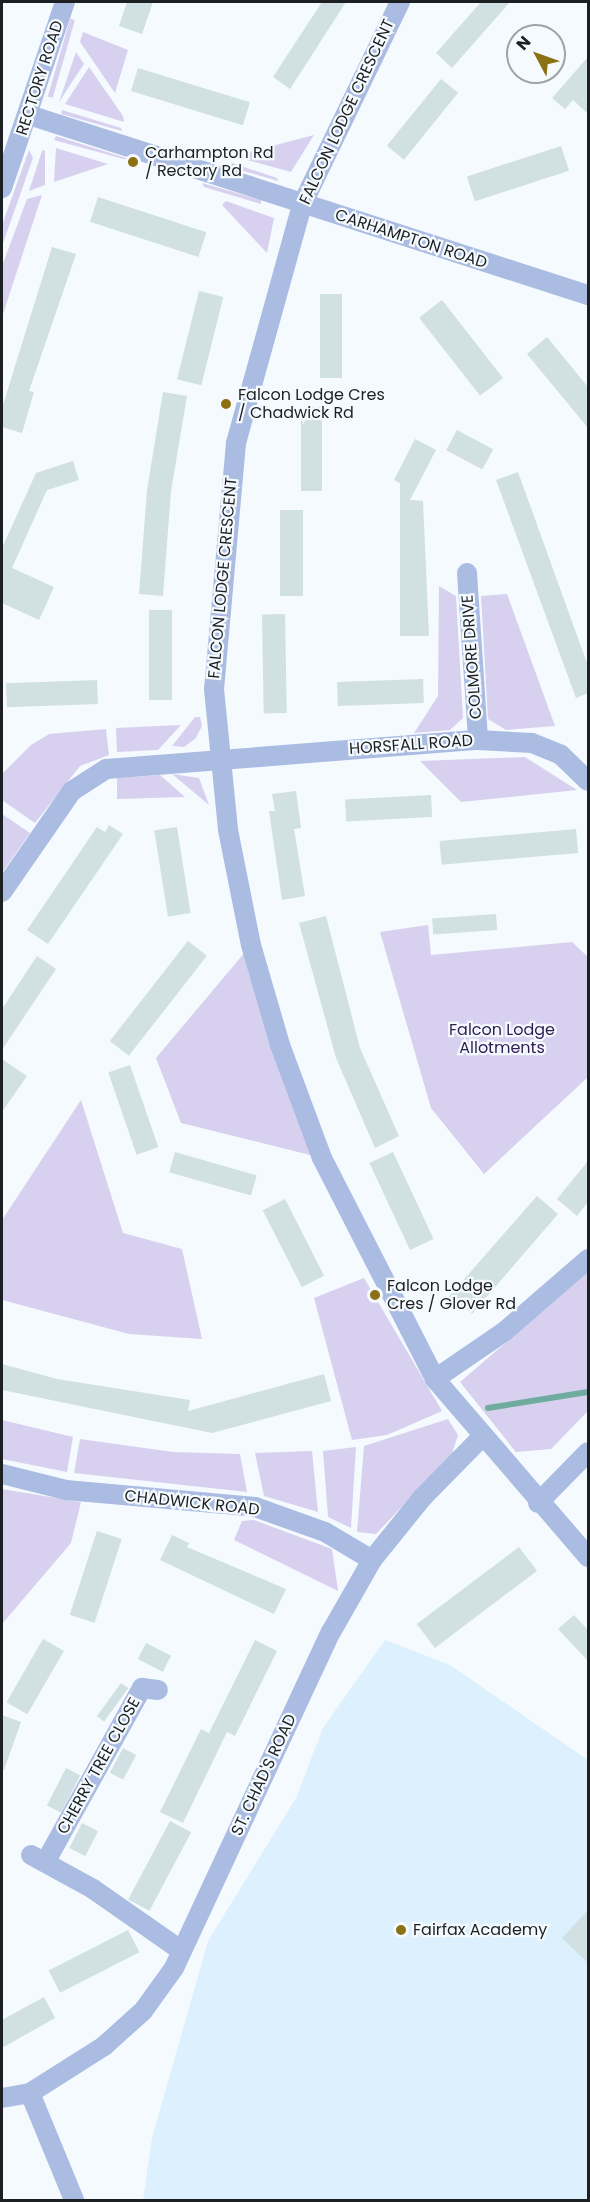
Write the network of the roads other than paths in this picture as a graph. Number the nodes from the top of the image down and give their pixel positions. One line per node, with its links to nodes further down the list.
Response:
1 (66, 2): 3 (street, RECTORY ROAD)
2 (400, 2): 5 (street, FALCON LODGE CRESCENT)
3 (29, 115): 4 (street, RECTORY ROAD); 5 (street, CARHAMPTON ROAD)
4 (2, 188)
5 (302, 205): 6 (street, CARHAMPTON ROAD); 9 (street, FALCON LODGE CRESCENT)
6 (588, 295)
7 (466, 573): 8 (street, COLMORE DRIVE)
8 (478, 740): 9 (street, HORSFALL ROAD); 10 (street, HORSFALL ROAD)
9 (221, 758): 11 (street); 13 (street, FALCON LODGE CRESCENT)
10 (588, 781)
11 (2, 892)
12 (588, 1259): 13 (street)
13 (435, 1379): 14 (street, FALCON LODGE CRESCENT)
14 (481, 1438): 17 (street, FALCON LODGE CRESCENT); 19 (street, ST. CHAD'S ROAD)
15 (588, 1452): 17 (street)
16 (2, 1474): 19 (street, CHADWICK ROAD)
17 (538, 1503): 18 (street, FALCON LODGE CRESCENT)
18 (588, 1557)
19 (372, 1560): 21 (street, ST. CHAD'S ROAD)
20 (158, 1690): 21 (street, CHERRY TREE CLOSE)
21 (182, 1951): 22 (street, ST. CHAD'S ROAD)
22 (30, 2093): 23 (street, ST. CHAD'S ROAD); 24 (street)
23 (2, 2098)
24 (74, 2200)

